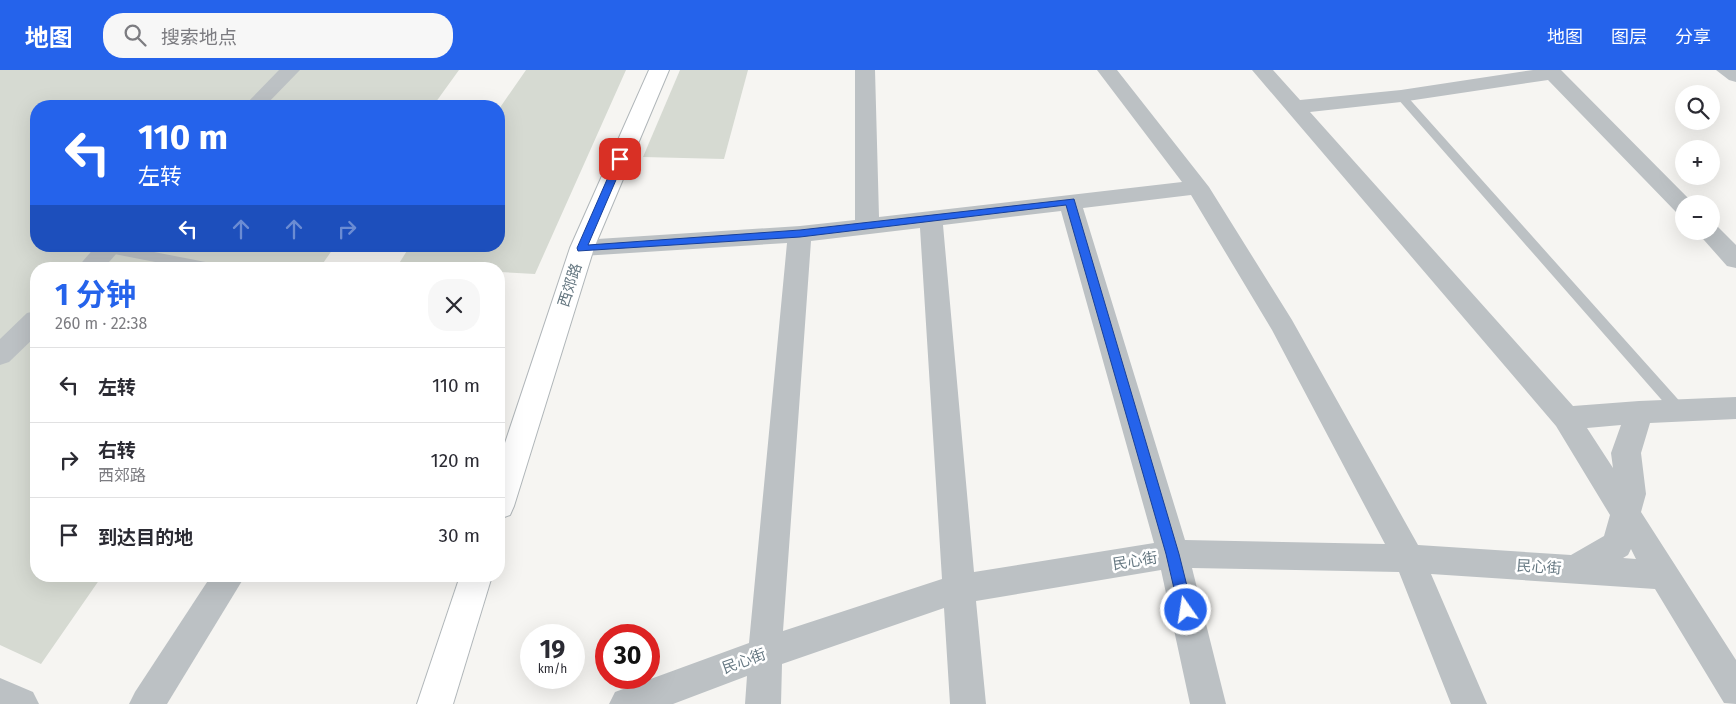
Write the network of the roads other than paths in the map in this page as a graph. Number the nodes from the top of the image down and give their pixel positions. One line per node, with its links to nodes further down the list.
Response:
1 (290, 70): 10 (street)
2 (659, 70): 19 (main road, 西郊路)
3 (865, 70): 16 (street)
4 (1107, 70): 12 (street)
5 (1262, 70): 11 (street)
6 (1726, 70): 8 (street)
7 (1552, 71): 9 (street); 13 (street)
8 (1736, 76)
9 (1401, 96): 11 (street); 28 (lane)
10 (260, 100)
11 (1295, 107): 30 (street)
12 (1198, 186): 14 (street); 34 (street)
13 (1675, 198)
14 (1070, 202): 15 (street); 33 (street)
15 (930, 218): 16 (street); 39 (street)
16 (867, 226): 17 (street)
17 (800, 234): 19 (street); 40 (street)
18 (1717, 240): 22 (street)
19 (582, 248): 31 (main road, 西郊路)
20 (105, 252): 23 (street)
21 (134, 252): 24 (lane)
22 (1736, 260)
23 (95, 262)
24 (182, 262)
25 (30, 326): 26 (street)
26 (0, 355)
27 (1736, 408): 28 (street)
28 (1679, 410): 29 (street)
29 (1639, 412): 30 (street); 32 (street)
30 (1566, 418): 32 (street)
31 (505, 487)
32 (1626, 514): 35 (street); 36 (street)
33 (1173, 554): 34 (street, 民心街); 39 (street, 民心街); 49 (street)
34 (1409, 558): 35 (street, 民心街); 50 (street)
35 (1575, 569): 36 (street, 民心街)
36 (1663, 575): 41 (street)
37 (225, 582): 44 (street)
38 (474, 582): 45 (main road)
39 (958, 589): 40 (street, 民心街); 48 (street)
40 (765, 653): 46 (street, 民心街); 47 (street)
41 (1736, 691)
42 (0, 695): 43 (street)
43 (21, 704)
44 (147, 704)
45 (435, 704)
46 (627, 704)
47 (763, 704)
48 (968, 704)
49 (1208, 704)
50 (1470, 704)

